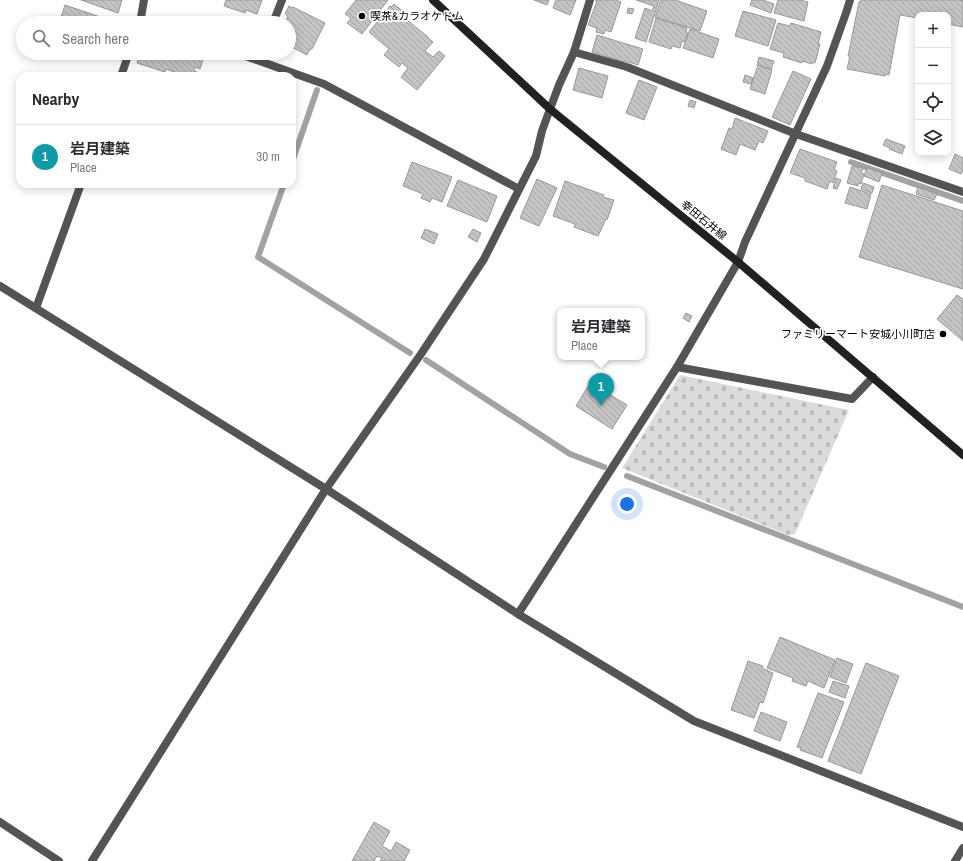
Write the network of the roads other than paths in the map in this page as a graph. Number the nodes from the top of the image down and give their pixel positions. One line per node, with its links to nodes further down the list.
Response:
1 (144, 0): 6 (street)
2 (282, 0): 7 (street)
3 (434, 0): 14 (main road, 幸田石井線)
4 (590, 0): 8 (street)
5 (850, 0): 15 (street)
6 (142, 16)
7 (276, 16)
8 (574, 52): 14 (street); 15 (street)
9 (127, 60): 11 (street)
10 (267, 60): 12 (street)
11 (122, 72)
12 (296, 72)
13 (296, 72): 17 (street)
14 (550, 109): 17 (street); 19 (main road, 幸田石井線)
15 (796, 134): 18 (street); 19 (street)
16 (81, 188): 21 (street)
17 (519, 189): 25 (street)
18 (963, 192)
19 (738, 262): 22 (street); 23 (main road, 幸田石井線)
20 (0, 286): 21 (street)
21 (36, 308): 25 (street)
22 (677, 367): 23 (street); 26 (street)
23 (873, 377): 24 (main road, 幸田石井線)
24 (963, 455)
25 (326, 489): 26 (street); 31 (street)
26 (518, 614): 28 (street)
27 (0, 822): 30 (street)
28 (963, 827)
29 (963, 848): 32 (street)
30 (59, 861)
31 (92, 861)
32 (955, 861)

